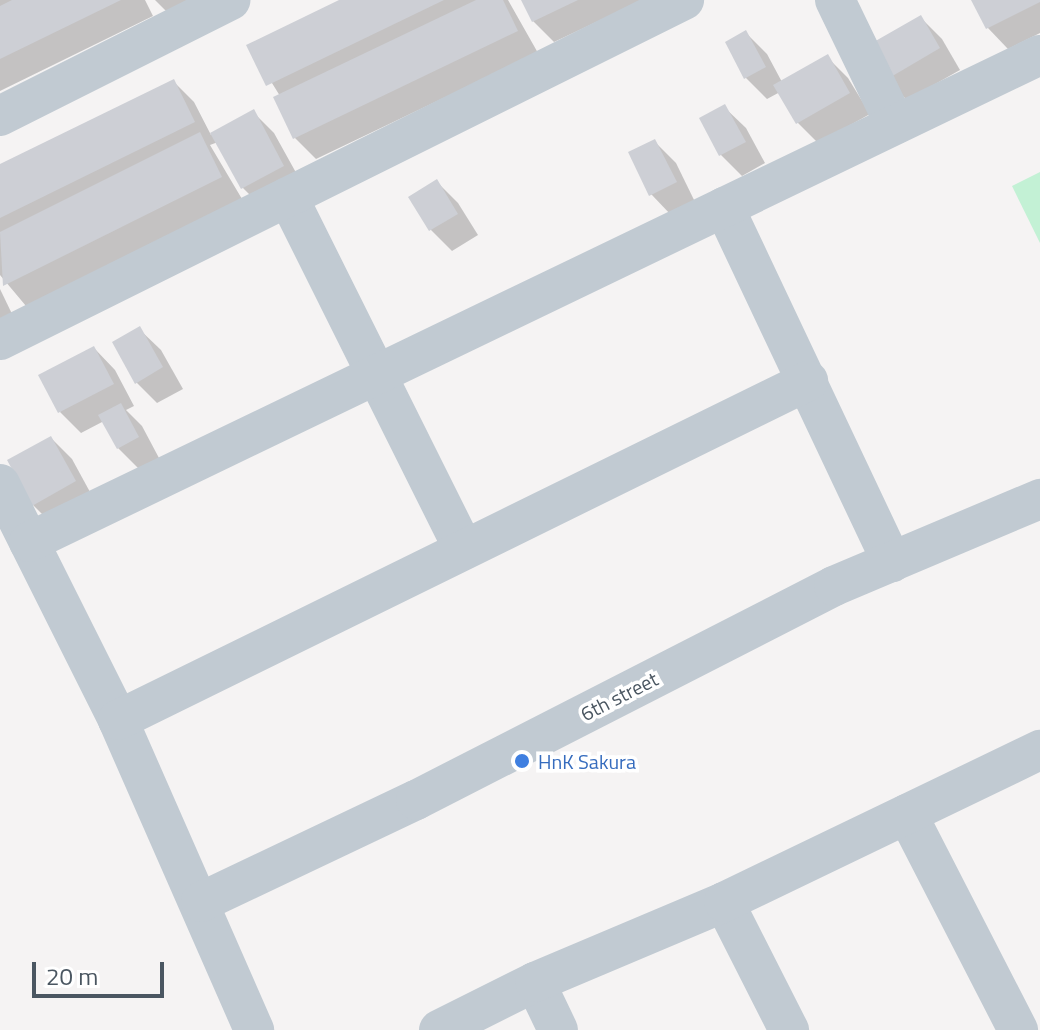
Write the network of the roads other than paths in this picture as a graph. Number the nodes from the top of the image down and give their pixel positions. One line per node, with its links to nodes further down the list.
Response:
1 (231, 0): 5 (street)
2 (684, 0): 7 (street)
3 (835, 0): 6 (street)
4 (1040, 55): 6 (street)
5 (0, 116)
6 (895, 124): 8 (street)
7 (288, 197): 9 (street); 10 (street)
8 (724, 207): 10 (street); 11 (street)
9 (0, 340)
10 (379, 374): 14 (street); 15 (street)
11 (808, 381): 15 (street); 16 (street)
12 (0, 484): 14 (street)
13 (1040, 499): 16 (street, 6th street)
14 (29, 542): 17 (street)
15 (464, 550): 17 (street)
16 (892, 562): 20 (street, 6th street)
17 (118, 720): 20 (street)
18 (1040, 750): 19 (street)
19 (907, 814): 21 (street); 27 (street)
20 (201, 902): 23 (street)
21 (724, 902): 22 (street); 26 (street)
22 (535, 982): 24 (street); 25 (street)
23 (254, 1030)
24 (439, 1030)
25 (558, 1030)
26 (789, 1030)
27 (1018, 1030)

